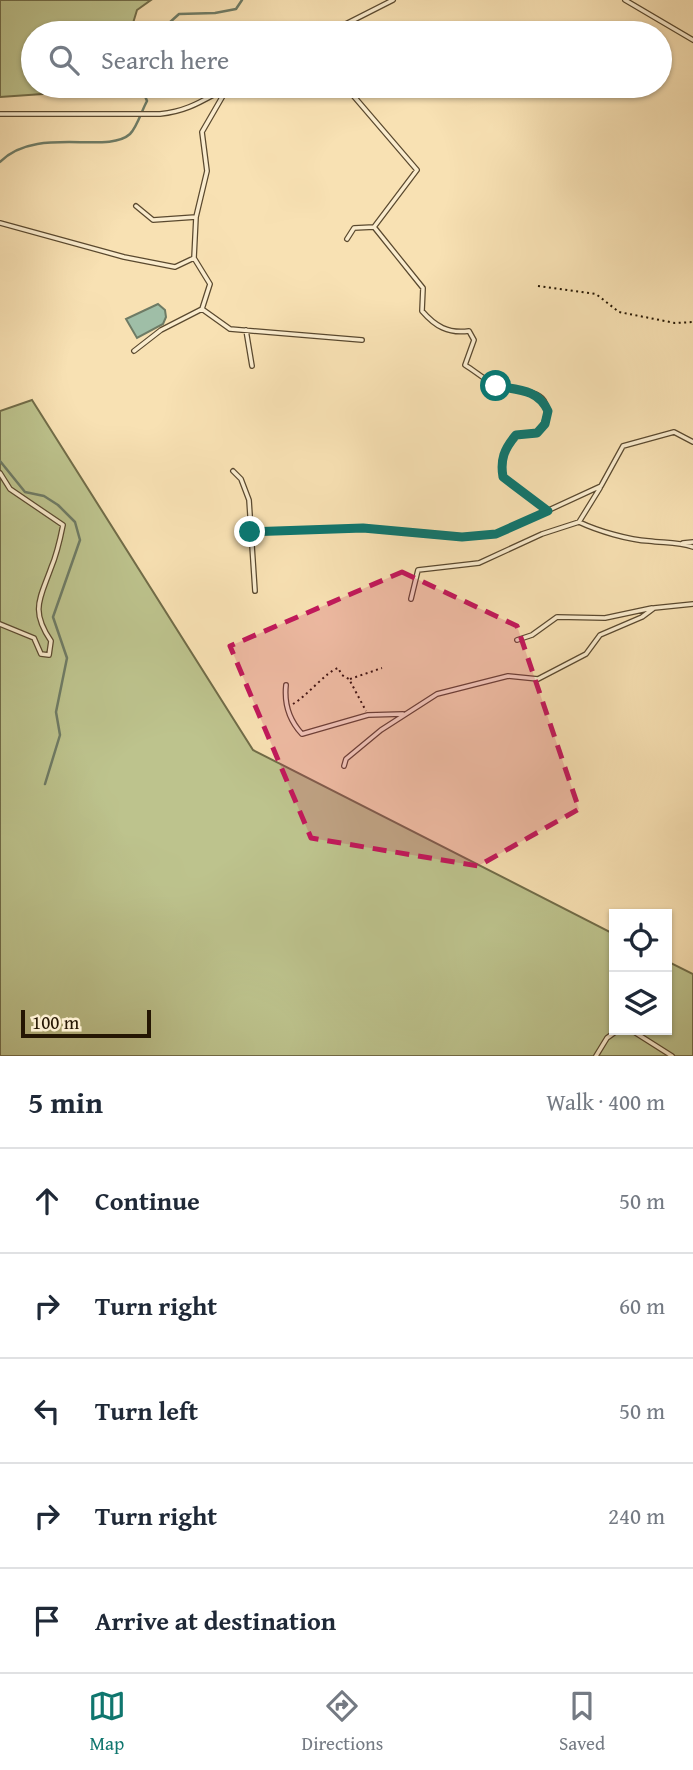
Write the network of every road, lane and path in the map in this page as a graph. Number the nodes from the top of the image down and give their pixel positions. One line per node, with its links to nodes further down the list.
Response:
1 (393, 0): 3 (lane)
2 (625, 0): 4 (lane)
3 (352, 21)
4 (661, 21)
5 (672, 28): 6 (lane)
6 (693, 40)
7 (209, 98): 10 (lane)
8 (222, 98): 12 (lane)
9 (355, 98): 14 (lane)
10 (0, 114)
11 (136, 206): 12 (lane)
12 (196, 218): 16 (lane)
13 (0, 223): 16 (lane)
14 (374, 227): 15 (lane); 28 (lane)
15 (347, 239)
16 (194, 258): 18 (lane)
17 (538, 286): 19 (path)
18 (202, 309): 20 (lane); 22 (lane)
19 (693, 323)
20 (246, 330): 21 (lane); 23 (lane)
21 (362, 340)
22 (134, 351)
23 (252, 366)
24 (693, 442): 27 (lane)
25 (233, 471): 30 (lane)
26 (0, 473): 38 (lane)
27 (601, 486): 28 (lane); 29 (lane)
28 (548, 511): 30 (lane)
29 (579, 522): 32 (lane); 35 (lane)
30 (250, 532): 34 (lane)
31 (693, 542): 32 (lane)
32 (681, 543): 33 (lane)
33 (693, 547)
34 (255, 591)
35 (411, 599)
36 (693, 604): 37 (lane)
37 (654, 608): 39 (lane); 44 (lane)
38 (0, 624)
39 (517, 640)
40 (382, 668): 41 (path)
41 (349, 679): 43 (path); 45 (path)
42 (286, 685): 43 (lane)
43 (287, 707): 45 (lane)
44 (405, 714): 45 (lane); 46 (lane)
45 (368, 715)
46 (344, 766)
47 (611, 1035): 49 (lane)
48 (639, 1035): 50 (lane)
49 (596, 1056)
50 (672, 1056)

